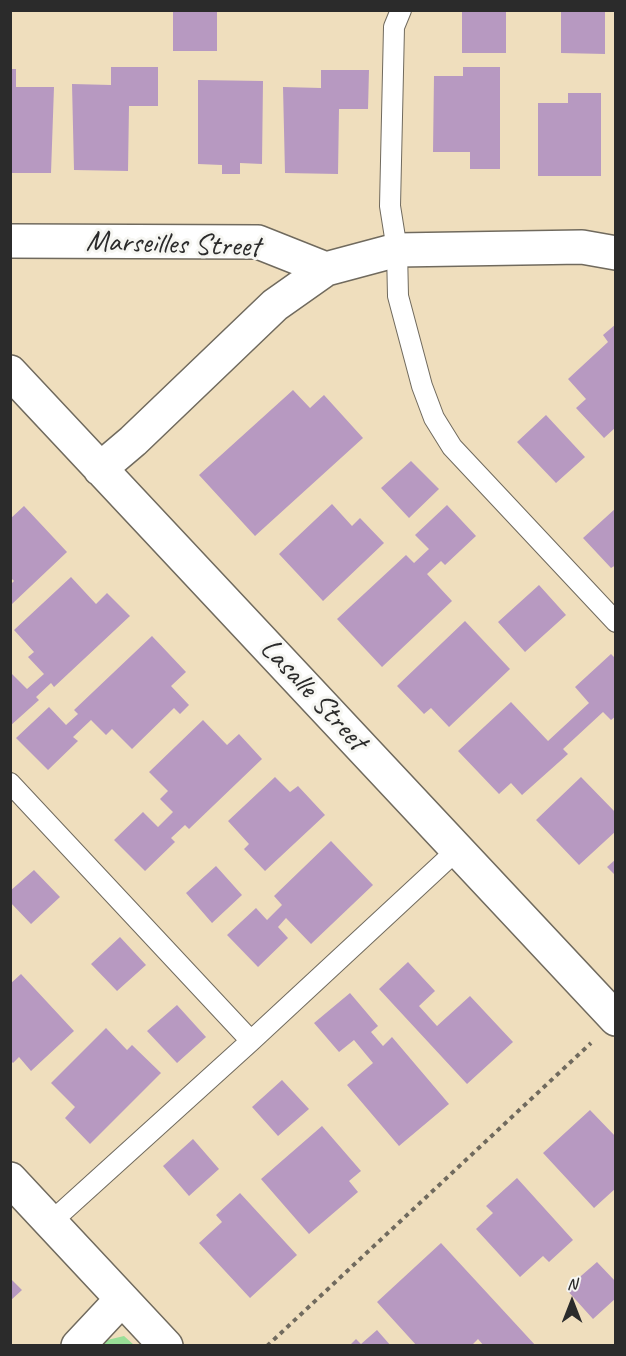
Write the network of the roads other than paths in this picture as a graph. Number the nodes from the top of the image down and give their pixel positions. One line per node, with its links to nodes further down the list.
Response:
1 (401, 10): 3 (lane)
2 (10, 241): 5 (street, Marseilles Street)
3 (397, 250): 4 (street); 5 (street); 8 (lane)
4 (615, 253)
5 (326, 269): 7 (street)
6 (10, 372): 7 (street, Lasalle Street)
7 (100, 469): 10 (street, Lasalle Street)
8 (615, 622)
9 (10, 783): 12 (lane)
10 (458, 850): 11 (street, Lasalle Street); 12 (lane)
11 (607, 1027)
12 (250, 1041): 14 (lane)
13 (10, 1179): 14 (street)
14 (51, 1221): 15 (street)
15 (122, 1299): 16 (street); 17 (street)
16 (78, 1346)
17 (166, 1346)

